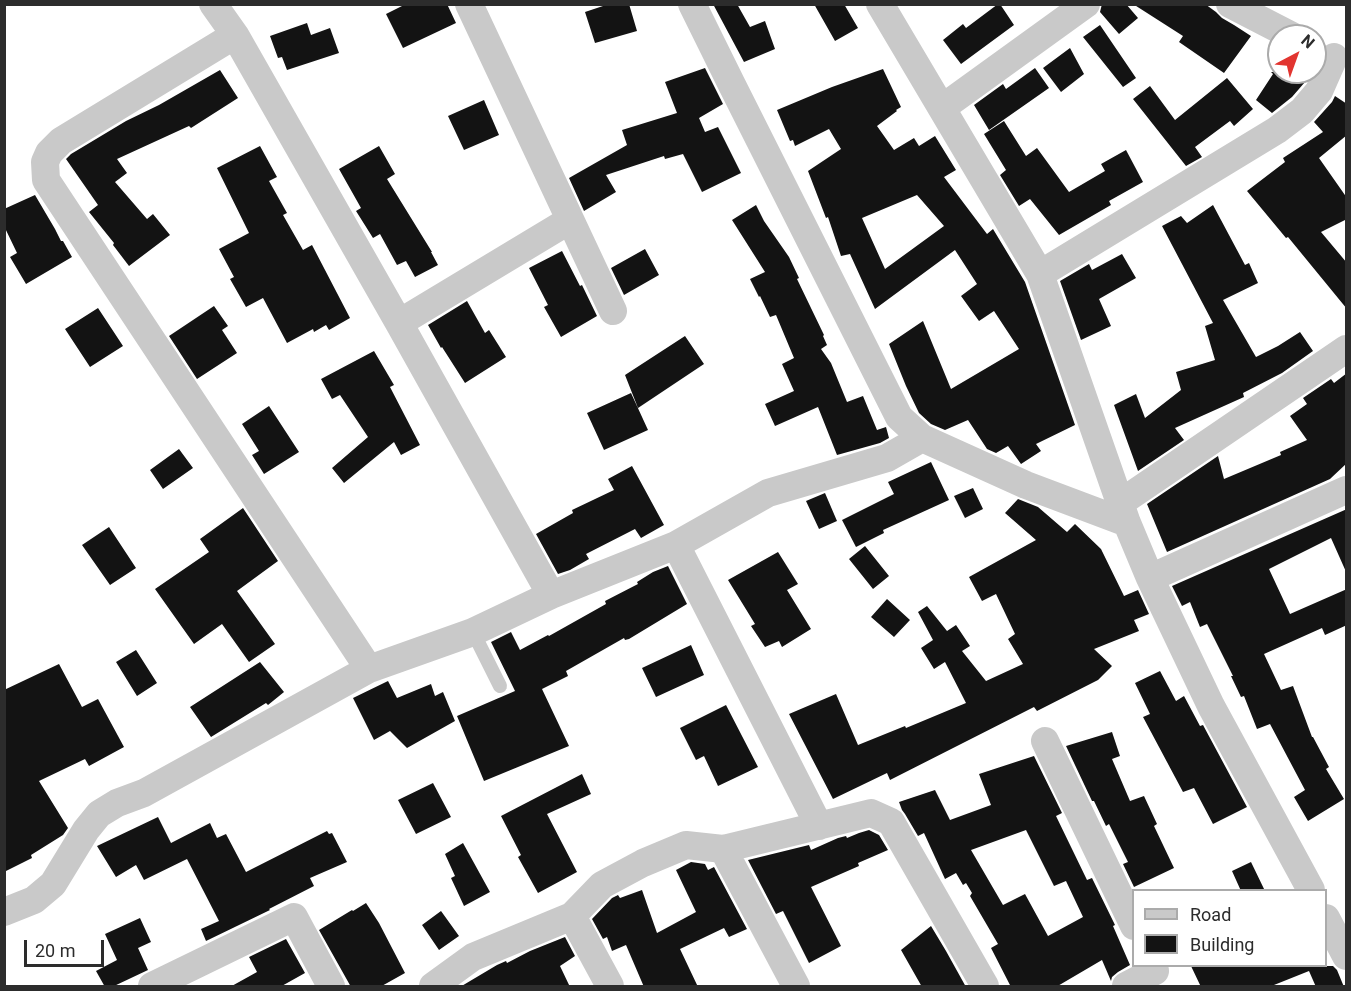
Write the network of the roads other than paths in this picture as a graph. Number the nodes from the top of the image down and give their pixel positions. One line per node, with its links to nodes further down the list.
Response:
1 (213, 4): 8 (street)
2 (469, 4): 11 (street)
3 (692, 4): 16 (street)
4 (880, 4): 10 (street)
5 (1086, 4): 10 (street)
6 (1230, 4): 7 (street)
7 (1269, 24)
8 (235, 35): 14 (street); 23 (street)
9 (1332, 55): 12 (street)
10 (942, 108): 12 (street)
11 (570, 220): 13 (street); 14 (street)
12 (1040, 274): 18 (street)
13 (613, 311)
14 (399, 323): 21 (street)
15 (1347, 349): 18 (street)
16 (921, 438): 18 (street); 19 (street)
17 (1347, 490): 20 (street)
18 (1124, 513): 20 (street)
19 (676, 545): 21 (street); 26 (street)
20 (1150, 578): 28 (street)
21 (551, 595): 22 (street)
22 (473, 632): 23 (street); 24 (lane)
23 (369, 669): 29 (street)
24 (500, 686)
25 (1045, 741): 32 (street)
26 (819, 826): 27 (street); 40 (street)
27 (723, 849): 30 (street); 39 (street)
28 (1310, 889)
29 (4, 912)
30 (572, 916): 37 (street); 38 (street)
31 (1327, 920): 33 (street)
32 (1132, 922)
33 (1347, 956)
34 (1157, 974): 41 (street)
35 (152, 987): 36 (street)
36 (331, 987)
37 (433, 987)
38 (610, 987)
39 (796, 987)
40 (985, 987)
41 (1126, 987)

